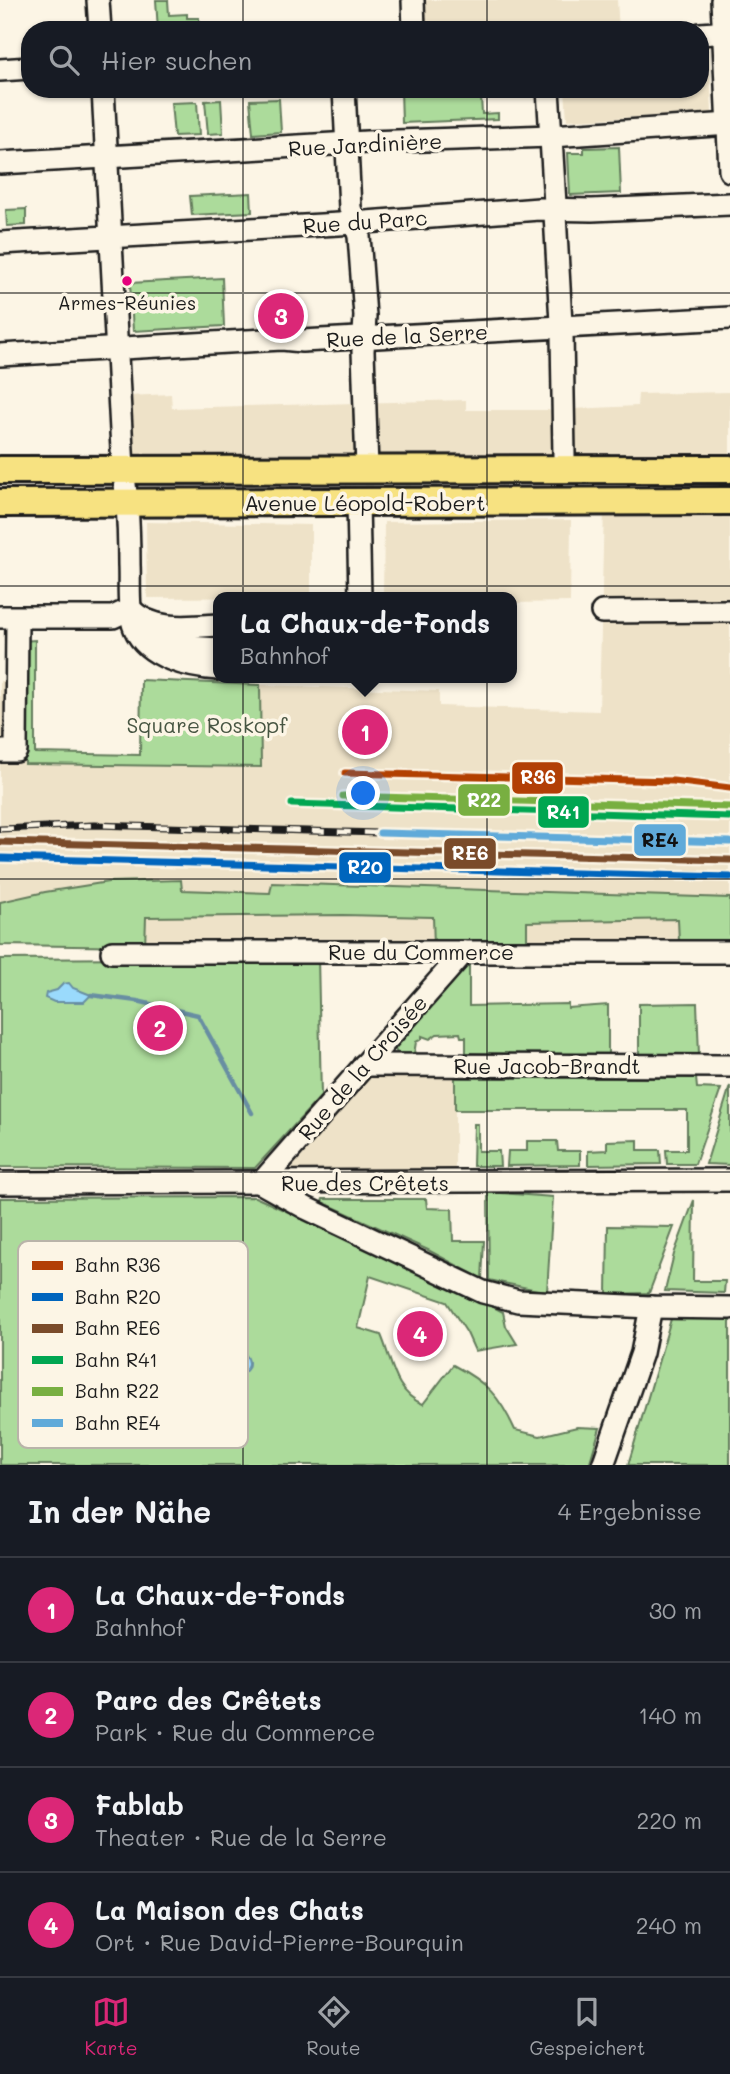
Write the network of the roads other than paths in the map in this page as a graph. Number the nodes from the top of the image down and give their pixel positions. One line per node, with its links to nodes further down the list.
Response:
1 (99, 0): 4 (street)
2 (413, 0): 5 (street)
3 (722, 0): 6 (street)
4 (100, 21)
5 (414, 21)
6 (727, 32): 7 (street); 13 (street)
7 (709, 33)
8 (21, 69): 9 (street)
9 (0, 70)
10 (104, 98): 16 (street)
11 (344, 98): 15 (street)
12 (549, 98): 14 (street)
13 (729, 124): 14 (street, Rue Jardinière); 18 (street)
14 (551, 136): 15 (street, Rue Jardinière); 27 (street)
15 (347, 144): 16 (street, Rue Jardinière); 20 (street)
16 (107, 157): 17 (street, Rue Jardinière); 21 (street)
17 (0, 163)
18 (730, 171)
19 (730, 204): 20 (street, Rue du Parc)
20 (355, 222): 21 (street, Rue du Parc); 24 (street)
21 (110, 237): 22 (street, Rue du Parc); 25 (street)
22 (0, 243)
23 (730, 318): 24 (street, Rue de la Serre)
24 (364, 336): 25 (street, Rue de la Serre); 28 (street)
25 (117, 348): 26 (street, Rue de la Serre); 29 (street)
26 (0, 355)
27 (564, 457)
28 (367, 468): 29 (main road, Avenue Léopold-Robert); 30 (main road, Avenue Léopold-Robert)
29 (123, 469): 32 (main road, Avenue Léopold-Robert); 37 (street)
30 (617, 469): 31 (main road, Avenue Léopold-Robert); 33 (street)
31 (730, 469)
32 (0, 470)
33 (586, 501): 34 (main road, Avenue Léopold-Robert); 35 (main road, Avenue Léopold-Robert)
34 (730, 501)
35 (358, 502): 37 (main road, Avenue Léopold-Robert); 38 (street)
36 (0, 503): 37 (main road, Avenue Léopold-Robert)
37 (128, 503): 39 (street)
38 (360, 592)
39 (130, 609): 42 (street); 43 (street); 44 (street); 45 (street)
40 (602, 611): 41 (street)
41 (730, 611)
42 (9, 617): 46 (street)
43 (213, 625)
44 (213, 649)
45 (213, 668)
46 (8, 751)
47 (730, 951): 49 (street, Rue du Commerce)
48 (112, 952): 49 (street, Rue du Commerce)
49 (464, 952): 50 (street, Rue de la Croisée)
50 (364, 1065): 51 (street, Rue Jacob-Brandt); 54 (street, Rue de la Croisée)
51 (730, 1066)
52 (730, 1180): 54 (street, Rue des Crêtets)
53 (0, 1183): 54 (street, Rue des Crêtets)
54 (261, 1183): 55 (street)
55 (651, 1307): 56 (street); 57 (street)
56 (730, 1308)
57 (603, 1465)

